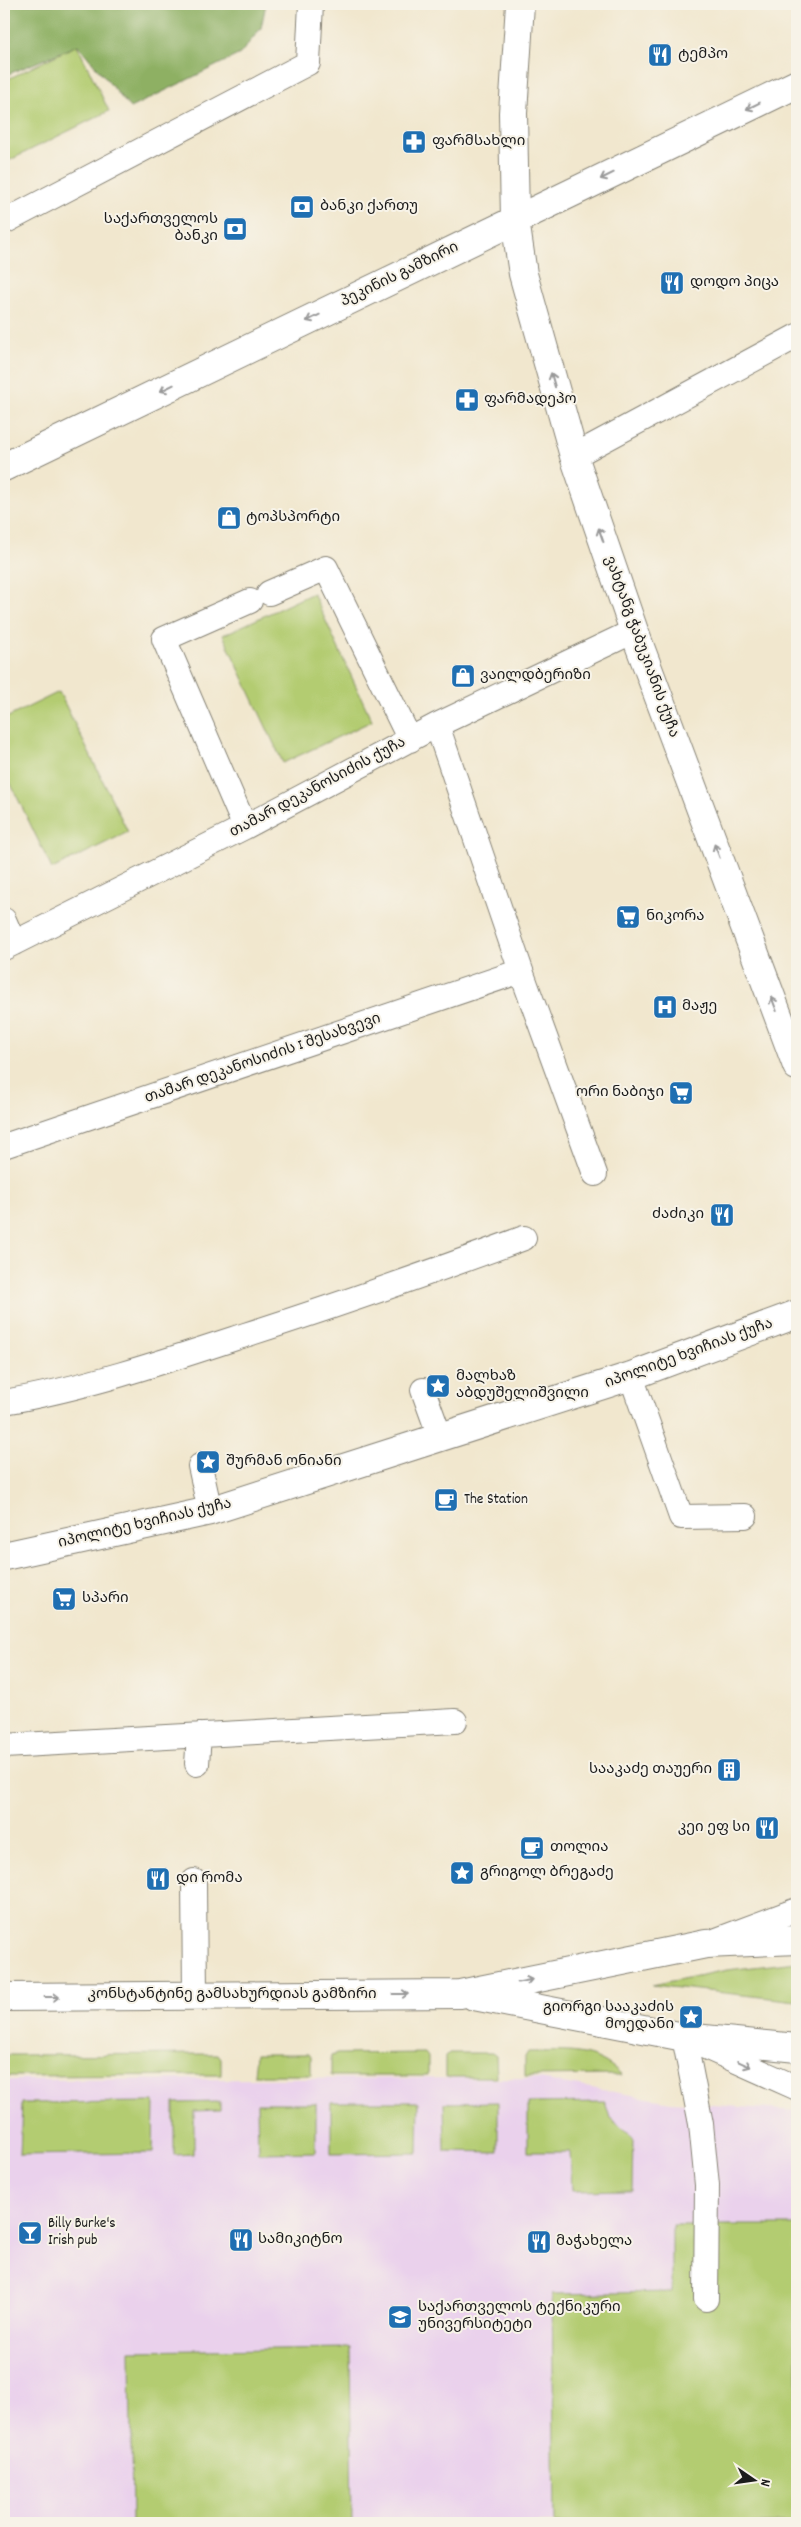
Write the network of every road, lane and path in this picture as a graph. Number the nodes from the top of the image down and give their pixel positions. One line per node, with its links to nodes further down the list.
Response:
1 (311, 4): 5 (lane)
2 (520, 4): 4 (main road, ვახტანგ ჭაბუკიანის ქუჩა)
3 (797, 84): 4 (main road, პეკინის გამზირი, one-way to 4)
4 (515, 220): 7 (main road, ვახტანგ ჭაბუკიანის ქუჩა, one-way to 4); 8 (main road, პეკინის გამზირი, one-way to 8)
5 (4, 222)
6 (797, 336): 7 (lane)
7 (574, 456): 9 (main road, ვახტანგ ჭაბუკიანის ქუჩა, one-way to 7)
8 (4, 466)
9 (634, 631): 10 (lane, თამარ დეკანოსიძის ქუჩა); 16 (main road, ვახტანგ ჭაბუკიანის ქუჩა, one-way to 9)
10 (437, 725): 11 (lane, თამარ დეკანოსიძის ქუჩა); 15 (lane)
11 (410, 740): 12 (lane, თამარ დეკანოსიძის ქუჩა); 12 (lane)
12 (245, 827): 14 (lane, თამარ დეკანოსიძის ქუჩა)
13 (4, 920): 14 (lane)
14 (9, 945)
15 (521, 971): 17 (lane, თამარ დეკანოსიძის I შესახვევი); 18 (lane)
16 (797, 1066)
17 (4, 1146)
18 (595, 1174)
19 (524, 1238): 23 (lane)
20 (797, 1314): 21 (main road, იპოლიტე ხვიჩიას ქუჩა)
21 (631, 1376): 24 (main road, იპოლიტე ხვიჩიას ქუჩა); 27 (lane)
22 (423, 1390): 24 (lane)
23 (4, 1402)
24 (440, 1437): 26 (main road, იპოლიტე ხვიჩიას ქუჩა)
25 (200, 1466): 26 (lane)
26 (210, 1511): 28 (main road, იპოლიტე ხვიჩიას ქუჩა)
27 (745, 1516)
28 (4, 1556)
29 (455, 1721): 30 (lane)
30 (199, 1735): 31 (lane); 32 (lane)
31 (4, 1746)
32 (197, 1764)
33 (194, 1881): 38 (lane)
34 (797, 1910): 36 (lane)
35 (797, 1940): 36 (main road)
36 (706, 1944): 37 (main road, one-way to 36)
37 (460, 1994): 38 (main road, კონსტანტინე გამსახურდიას გამზირი, one-way to 37); 40 (main road)
38 (195, 1996): 39 (main road, კონსტანტინე გამსახურდიას გამზირი, one-way to 38)
39 (4, 1997)
40 (684, 2038): 41 (main road); 42 (lane, one-way to 42); 43 (lane)
41 (797, 2048)
42 (797, 2088)
43 (706, 2299)

